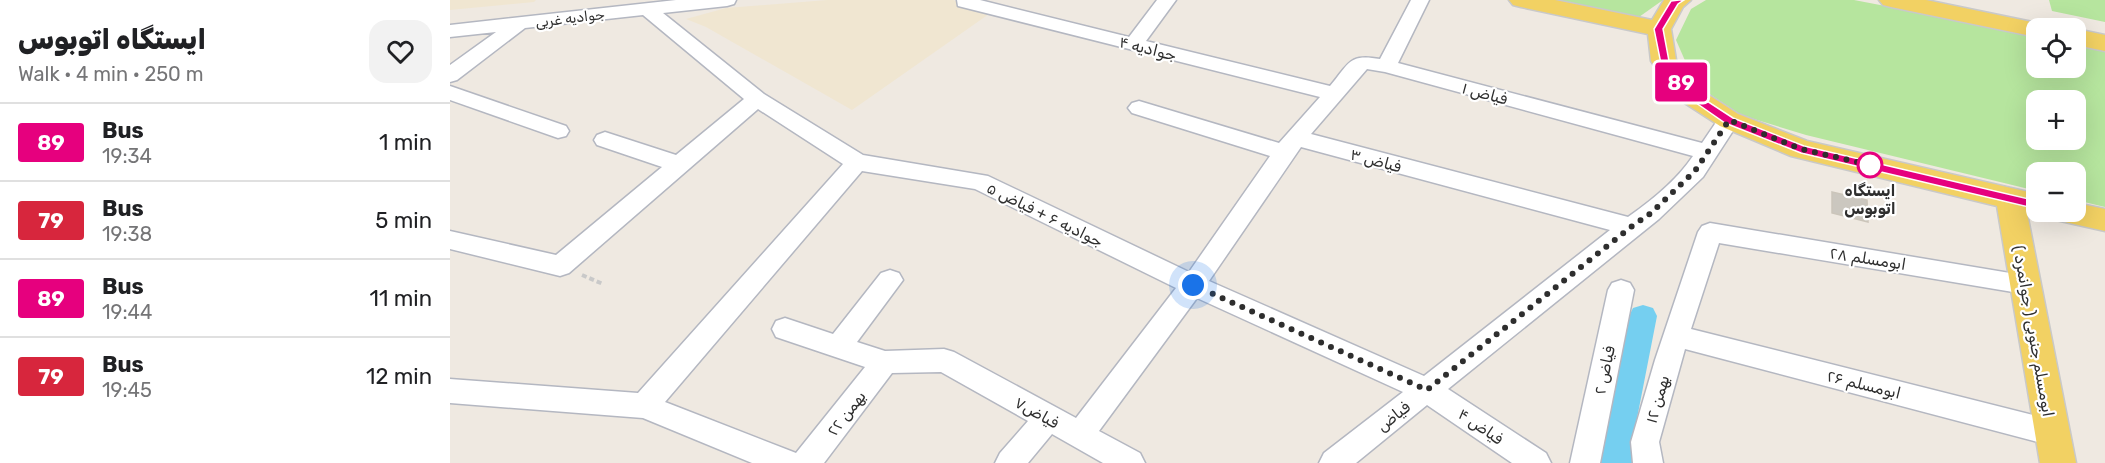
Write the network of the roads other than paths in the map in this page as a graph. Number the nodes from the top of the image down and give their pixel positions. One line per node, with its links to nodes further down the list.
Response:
1 (552, 0): 13 (street)
2 (620, 0): 12 (street)
3 (727, 0): 11 (street, جوادیه غربی)
4 (967, 0): 19 (street, جوادیه ۴)
5 (1167, 0): 19 (street)
6 (1420, 0): 20 (street)
7 (1521, 0): 15 (main road)
8 (1679, 0): 15 (main road)
9 (1891, 0): 10 (main road)
10 (1952, 6): 14 (main road)
11 (648, 9): 12 (street, جوادیه غربی); 24 (street, جوادیه ۶ + فیاض ۵)
12 (603, 14): 13 (street, جوادیه غربی)
13 (529, 23): 16 (street, جوادیه غربی); 21 (street)
14 (2026, 27)
15 (1659, 29): 26 (main road)
16 (450, 31)
17 (2086, 39): 18 (main road)
18 (2105, 43)
19 (1134, 44): 23 (street, جوادیه ۴)
20 (1386, 66): 23 (street, فیاض ۱); 30 (street, فیاض ۱)
21 (450, 75)
22 (450, 93): 27 (street)
23 (1334, 94): 29 (street, فیاض ۱)
24 (757, 99): 31 (street, جوادیه ۶ + فیاض ۵); 32 (street)
25 (1139, 108): 29 (street, فیاض ۳)
26 (1729, 120): 30 (street, فیاض); 33 (main road)
27 (558, 131)
28 (605, 140): 32 (street)
29 (1290, 145): 35 (street, فیاض ۳); 41 (street)
30 (1706, 152): 35 (street, فیاض)
31 (857, 162): 41 (street, جوادیه ۶ + فیاض ۵); 49 (street)
32 (680, 165): 38 (street)
33 (2024, 202): 40 (main road, ابومسلم جنوبی ( جوانمرد ))
34 (2086, 216): 36 (main road)
35 (1641, 220): 47 (street, فیاض)
36 (2105, 220)
37 (1710, 232): 40 (street, ابومسلم ۲۸); 44 (street, بهمن ۱۲)
38 (450, 240)
39 (890, 280): 45 (street)
40 (2025, 284): 52 (main road, ابومسلم جنوبی ( جوانمرد ))
41 (1193, 285): 47 (street, جوادیه ۶ + فیاض ۵); 51 (street)
42 (1621, 290): 53 (street, فیاض ۲)
43 (785, 329): 45 (street)
44 (1676, 336): 52 (street, ابومسلم ۲۶); 60 (street, بهمن ۱۲)
45 (838, 347): 46 (street)
46 (885, 362): 50 (street, فیاض۷); 56 (street, بهمن ۲۲)
47 (1427, 390): 58 (street, فیاض); 59 (street, فیاض ۴)
48 (450, 391): 49 (street)
49 (644, 406): 55 (street)
50 (1048, 418): 51 (street, فیاض۷); 57 (street)
51 (1079, 436): 54 (street, فیاض۷)
52 (2055, 448)
53 (1586, 457)
54 (1116, 460)
55 (786, 463)
56 (806, 463)
57 (1010, 463)
58 (1334, 463)
59 (1536, 463)
60 (1648, 463)

